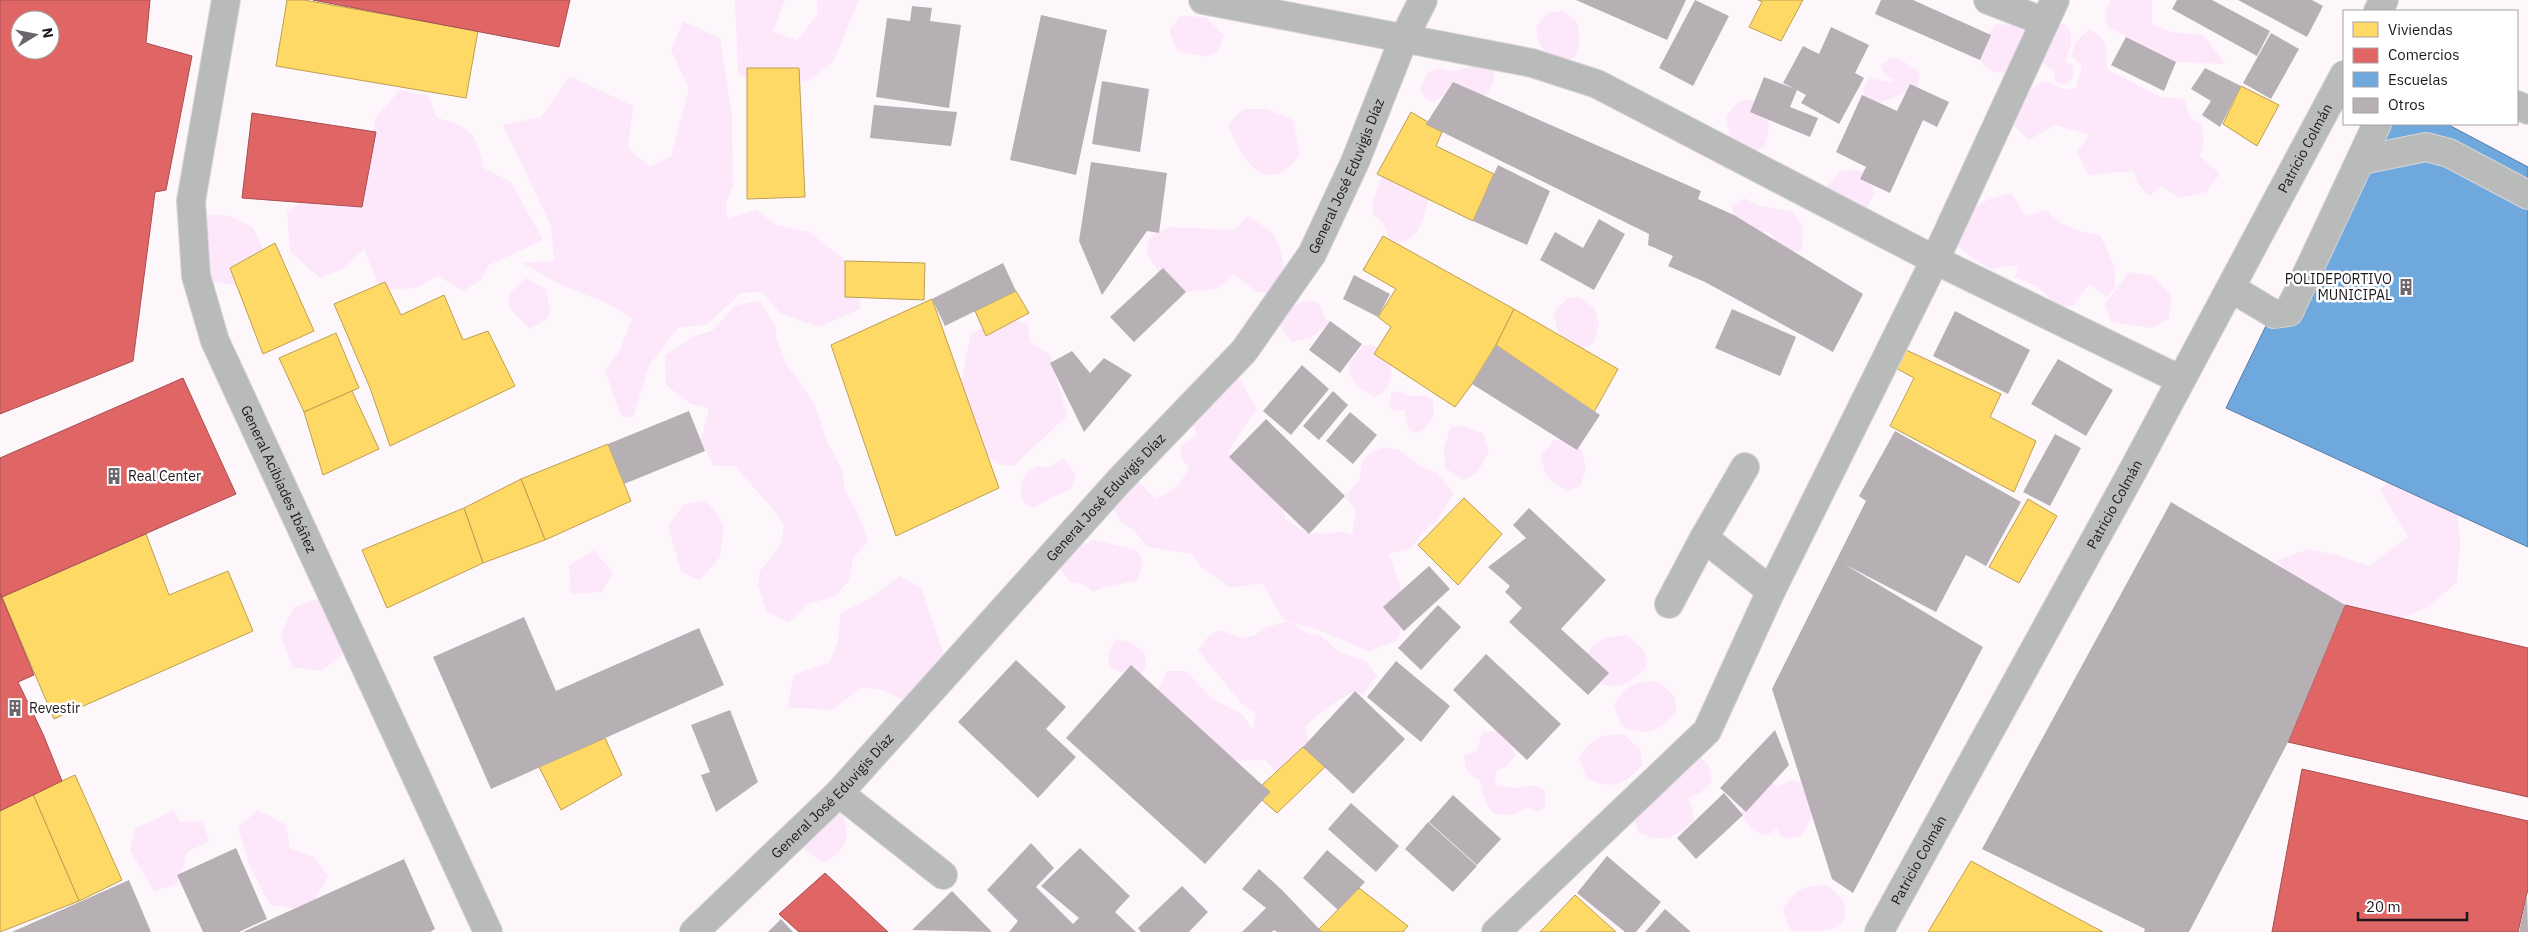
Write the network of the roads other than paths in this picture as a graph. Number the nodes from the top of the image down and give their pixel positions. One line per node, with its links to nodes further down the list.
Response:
1 (226, 0): 20 (street, General Acibiades Ibáñez)
2 (1203, 0): 6 (street)
3 (1423, 0): 6 (street, General José Eduvigis Díaz)
4 (1988, 0): 5 (street)
5 (2050, 11): 11 (street)
6 (1404, 38): 11 (street); 18 (street, General José Eduvigis Díaz)
7 (2343, 77): 12 (street, Patricio Colmán)
8 (2377, 125): 9 (street)
9 (2362, 160): 10 (street); 12 (street)
10 (2528, 195)
11 (1935, 260): 13 (street); 16 (street)
12 (2231, 288): 13 (street, Patricio Colmán)
13 (2181, 380): 23 (street, Patricio Colmán)
14 (1745, 467): 15 (street)
15 (1704, 538): 16 (street); 17 (street)
16 (1771, 591): 22 (street)
17 (1669, 604)
18 (839, 793): 19 (street); 21 (street, General José Eduvigis Díaz)
19 (944, 875)
20 (488, 932)
21 (694, 932)
22 (1496, 932)
23 (1879, 932)

